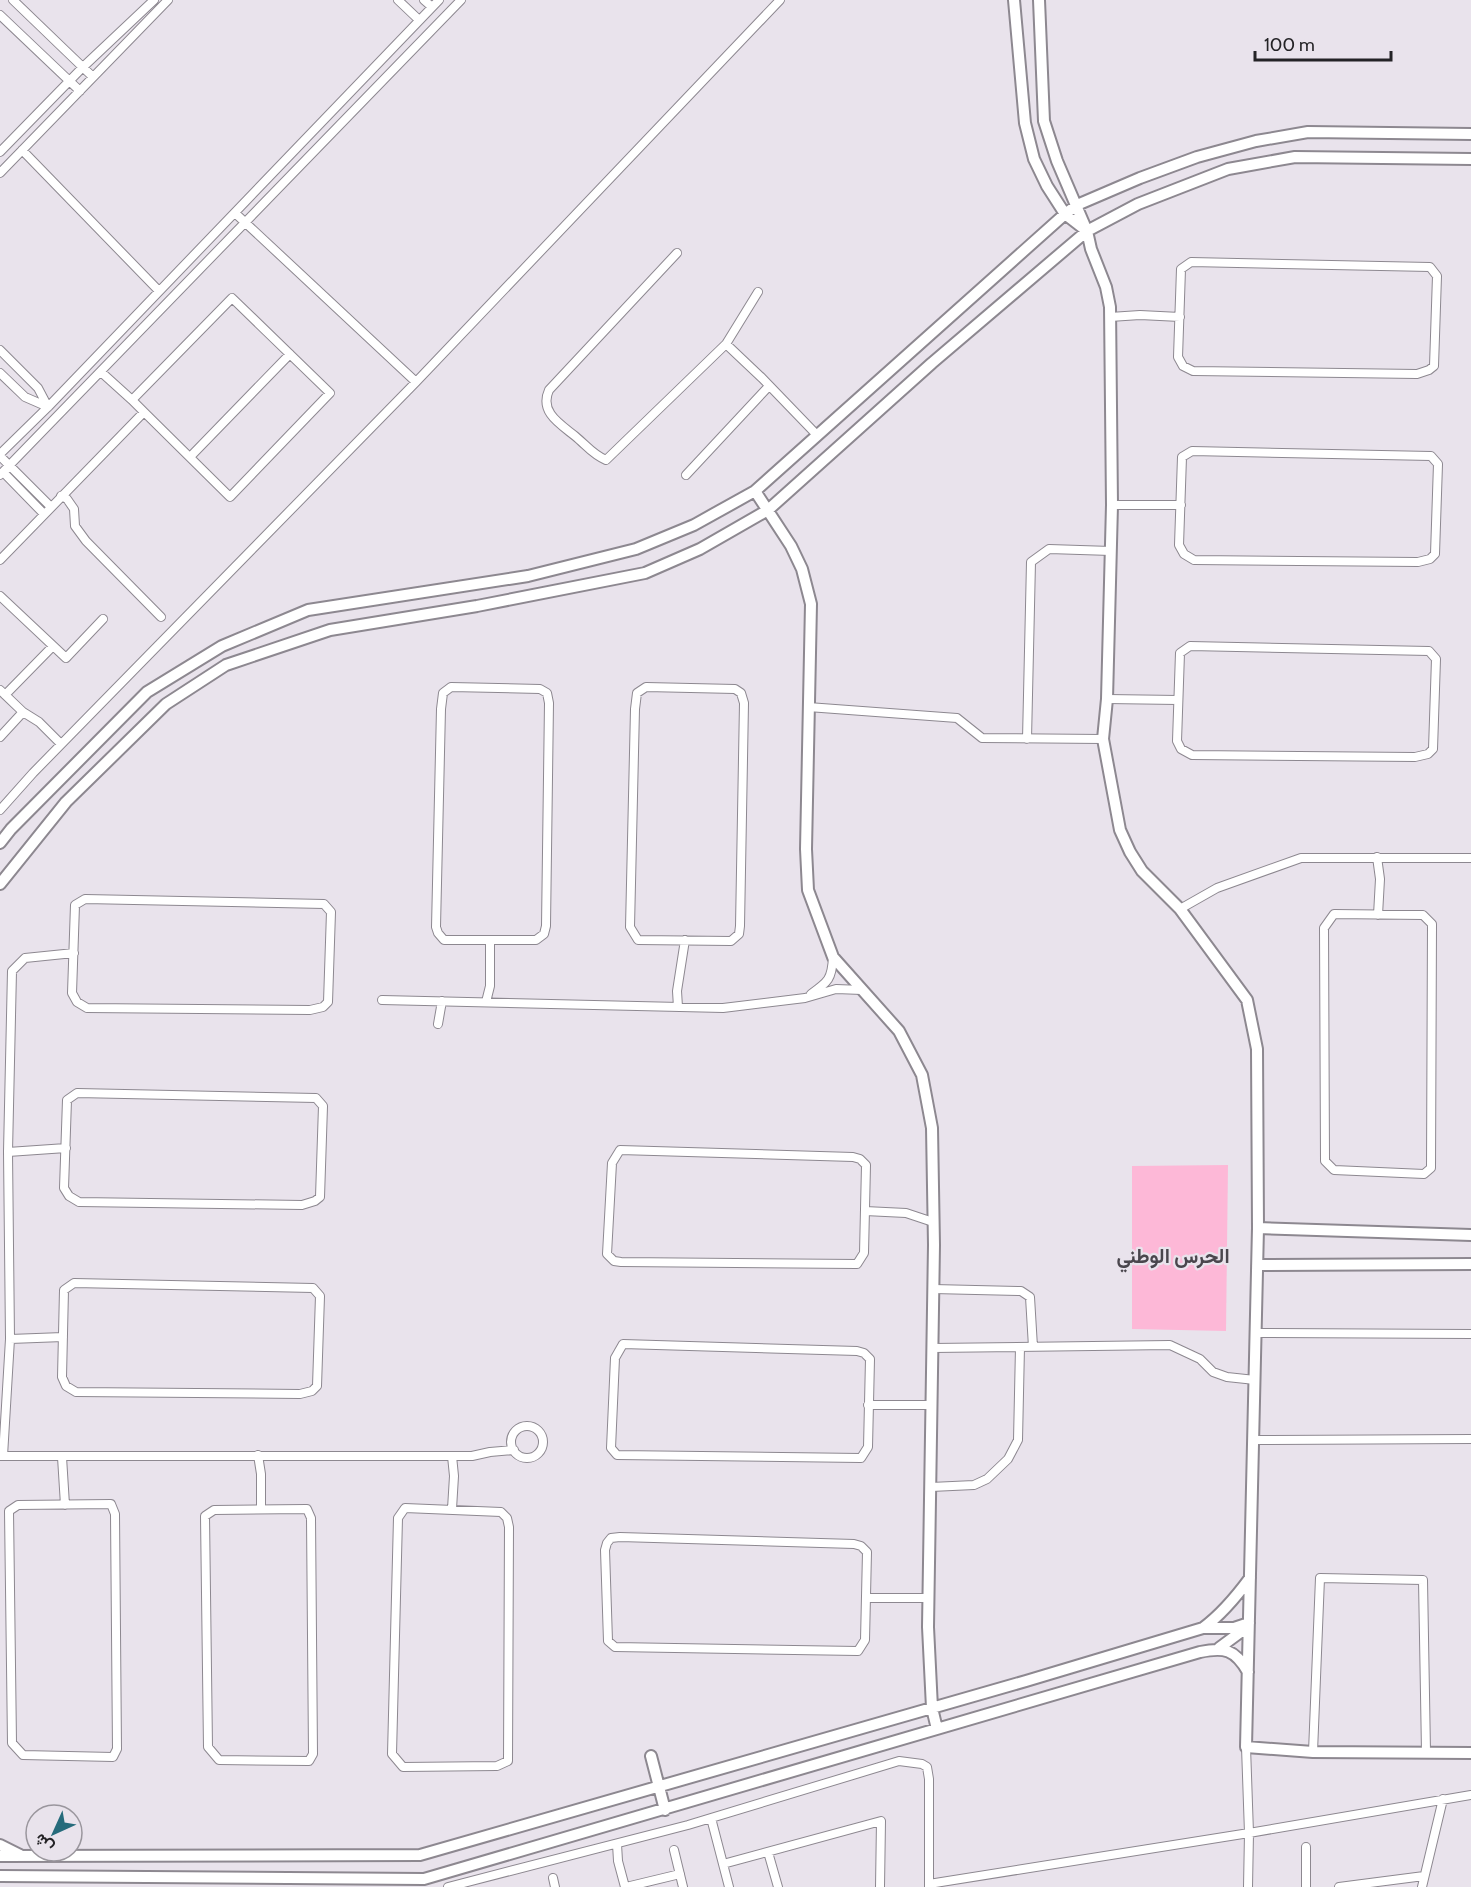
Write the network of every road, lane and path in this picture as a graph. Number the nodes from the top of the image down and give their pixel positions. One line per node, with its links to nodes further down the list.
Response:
1 (13, 0): 14 (street)
2 (154, 0): 14 (street)
3 (168, 0): 15 (street)
4 (398, 0): 13 (street)
5 (424, 0): 11 (street)
6 (439, 0): 11 (street)
7 (461, 0): 26 (street)
8 (780, 0): 38 (street)
9 (1014, 0): 25 (street)
10 (1040, 0): 23 (street)
11 (432, 7): 13 (street)
12 (0, 15): 16 (street)
13 (418, 19): 24 (street)
14 (83, 67): 15 (street); 16 (street)
15 (93, 77): 17 (street)
16 (70, 80): 17 (street); 20 (street)
17 (80, 91): 19 (street)
18 (1471, 134): 23 (street)
19 (22, 150): 22 (street); 29 (street)
20 (0, 152)
21 (1471, 159): 27 (street)
22 (0, 173)
23 (1077, 205): 25 (street); 27 (street)
24 (235, 213): 26 (street); 29 (street)
25 (1065, 214): 27 (street); 43 (street)
26 (244, 224): 36 (street); 38 (street)
27 (1087, 231): 31 (street); 53 (street)
28 (677, 253): 33 (street)
29 (159, 291): 41 (street)
30 (758, 292): 33 (street)
31 (1110, 317): 32 (street); 50 (street)
32 (1180, 317): 32 (street)
33 (726, 344): 39 (street)
34 (0, 350): 41 (street)
35 (290, 354): 40 (street); 45 (street); 45 (street)
36 (101, 372): 40 (street); 46 (street)
37 (0, 373): 41 (street)
38 (416, 382): 69 (street)
39 (768, 386): 43 (street); 47 (street)
40 (132, 400): 42 (street)
41 (48, 407): 44 (street)
42 (144, 412): 45 (street); 49 (street)
43 (817, 435): 48 (street)
44 (0, 455): 46 (street)
45 (190, 457)
46 (4, 471): 52 (street); 54 (street)
47 (686, 475)
48 (755, 491): 53 (street); 71 (street)
49 (61, 496): 52 (street); 58 (street)
50 (1112, 505): 51 (street); 55 (street)
51 (1181, 505): 51 (street)
52 (50, 506): 54 (street)
53 (768, 510): 64 (street); 74 (street)
54 (44, 514): 56 (street)
55 (1111, 551): 62 (street); 67 (street)
56 (0, 560)
57 (0, 596): 60 (street)
58 (161, 617)
59 (103, 619): 60 (street)
60 (53, 646): 61 (street)
61 (3, 692): 65 (street)
62 (1107, 699): 63 (street); 68 (street)
63 (1178, 700): 63 (street)
64 (808, 707): 67 (street); 80 (street)
65 (23, 712): 66 (street); 69 (street)
66 (0, 737)
67 (1027, 739): 68 (street)
68 (1103, 739): 75 (street)
69 (61, 744): 70 (street)
70 (0, 810)
71 (0, 843)
72 (1377, 857): 73 (street); 75 (street); 76 (street)
73 (1471, 858)
74 (0, 884)
75 (1180, 909): 92 (street)
76 (1378, 915): 76 (street)
77 (490, 940): 77 (street); 85 (street)
78 (685, 940): 78 (street); 86 (street)
79 (74, 953): 79 (street); 89 (street)
80 (833, 957): 81 (street); 82 (street)
81 (861, 990): 82 (street); 91 (street)
82 (805, 998): 86 (street)
83 (382, 1000): 84 (street)
84 (442, 1001): 85 (street); 87 (street)
85 (486, 1002): 86 (street)
86 (678, 1007)
87 (438, 1024)
88 (66, 1148): 88 (street); 89 (street)
89 (8, 1152): 100 (street)
90 (865, 1211): 90 (street); 91 (street)
91 (933, 1222): 96 (street)
92 (1258, 1228): 93 (street); 95 (street)
93 (1471, 1235)
94 (1471, 1264): 95 (street)
95 (1257, 1265): 97 (street)
96 (933, 1289): 102 (street); 103 (street)
97 (1256, 1333): 98 (street); 104 (street)
98 (1471, 1334)
99 (63, 1337): 99 (street); 100 (street)
100 (10, 1339): 111 (street)
101 (1020, 1347): 102 (street); 103 (street); 114 (street)
102 (1033, 1347): 104 (street)
103 (933, 1348): 106 (street)
104 (1254, 1380): 108 (street)
105 (868, 1405): 105 (street); 106 (street)
106 (932, 1405): 114 (street)
107 (1471, 1439): 108 (street)
108 (1253, 1440): 118 (street)
109 (514, 1450): 109 (street); 112 (street)
110 (258, 1455): 112 (street); 113 (street); 116 (street)
111 (1, 1456): 113 (street)
112 (452, 1456): 117 (street)
113 (62, 1457): 115 (street)
114 (931, 1487): 120 (street)
115 (65, 1505): 115 (street)
116 (261, 1509): 116 (street)
117 (452, 1509): 117 (street)
118 (1250, 1578): 121 (street); 122 (street)
119 (866, 1598): 119 (street); 120 (street)
120 (929, 1598): 125 (street)
121 (1249, 1624): 122 (street); 123 (street); 124 (street)
122 (1203, 1628): 125 (street)
123 (1219, 1648): 124 (street); 126 (street)
124 (1248, 1672): 127 (street)
125 (932, 1708): 126 (street); 132 (street)
126 (937, 1729): 135 (street)
127 (1246, 1747): 128 (street); 137 (street)
128 (1314, 1752): 129 (street); 129 (street)
129 (1426, 1752): 130 (street)
130 (1471, 1752)
131 (651, 1756): 132 (street)
132 (659, 1787): 135 (street); 143 (street)
133 (1471, 1795): 134 (street)
134 (1443, 1799): 137 (street); 148 (street)
135 (665, 1810): 149 (street)
136 (711, 1818): 138 (street); 145 (street); 150 (street)
137 (1249, 1833): 150 (street); 157 (street)
138 (617, 1844): 151 (street); 152 (street)
139 (0, 1845): 143 (street)
140 (1306, 1847): 158 (street)
141 (674, 1850): 146 (street)
142 (768, 1852): 145 (street); 155 (street); 156 (street)
143 (20, 1855): 144 (street)
144 (0, 1856)
145 (723, 1864): 154 (street)
146 (680, 1874): 152 (street); 153 (street)
147 (0, 1876): 149 (street)
148 (1424, 1876): 159 (street); 160 (street)
149 (17, 1882)
150 (929, 1886)
151 (450, 1887)
152 (625, 1887)
153 (683, 1887)
154 (729, 1887)
155 (778, 1887)
156 (879, 1887)
157 (1248, 1887)
158 (1306, 1887)
159 (1339, 1887)
160 (1422, 1887)

